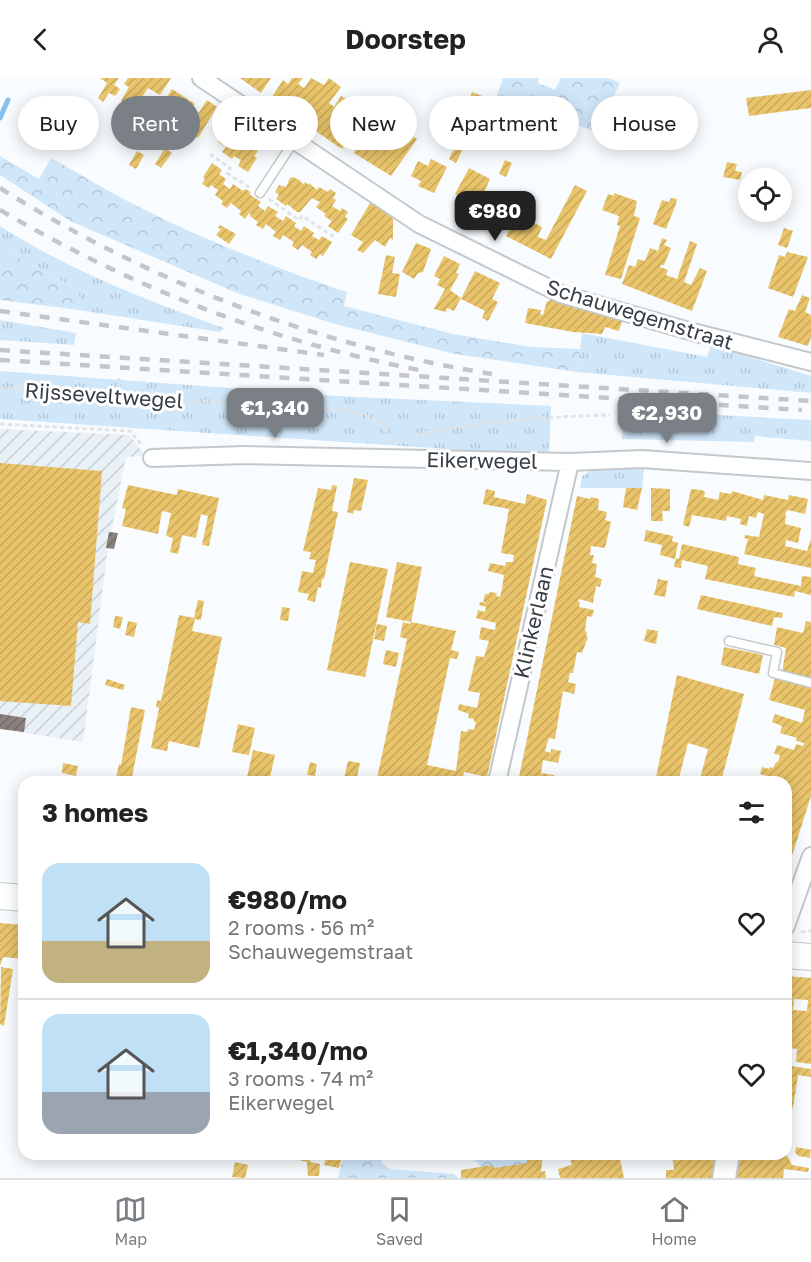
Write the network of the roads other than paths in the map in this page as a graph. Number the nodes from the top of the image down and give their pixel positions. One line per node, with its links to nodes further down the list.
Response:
1 (201, 78): 2 (street, Schauwegemstraat)
2 (228, 96)
3 (288, 150): 5 (lane)
4 (308, 150): 6 (street, Schauwegemstraat)
5 (260, 193)
6 (811, 362)
7 (152, 458): 8 (street, Eikerwegel)
8 (570, 462): 9 (street, Eikerwegel); 12 (street, Klinkerlaan)
9 (811, 471)
10 (729, 641): 11 (lane)
11 (811, 683)
12 (498, 776)
13 (811, 856): 16 (street)
14 (0, 896): 15 (main road)
15 (18, 898)
16 (792, 909)
17 (727, 1160): 18 (main road)
18 (724, 1178)

